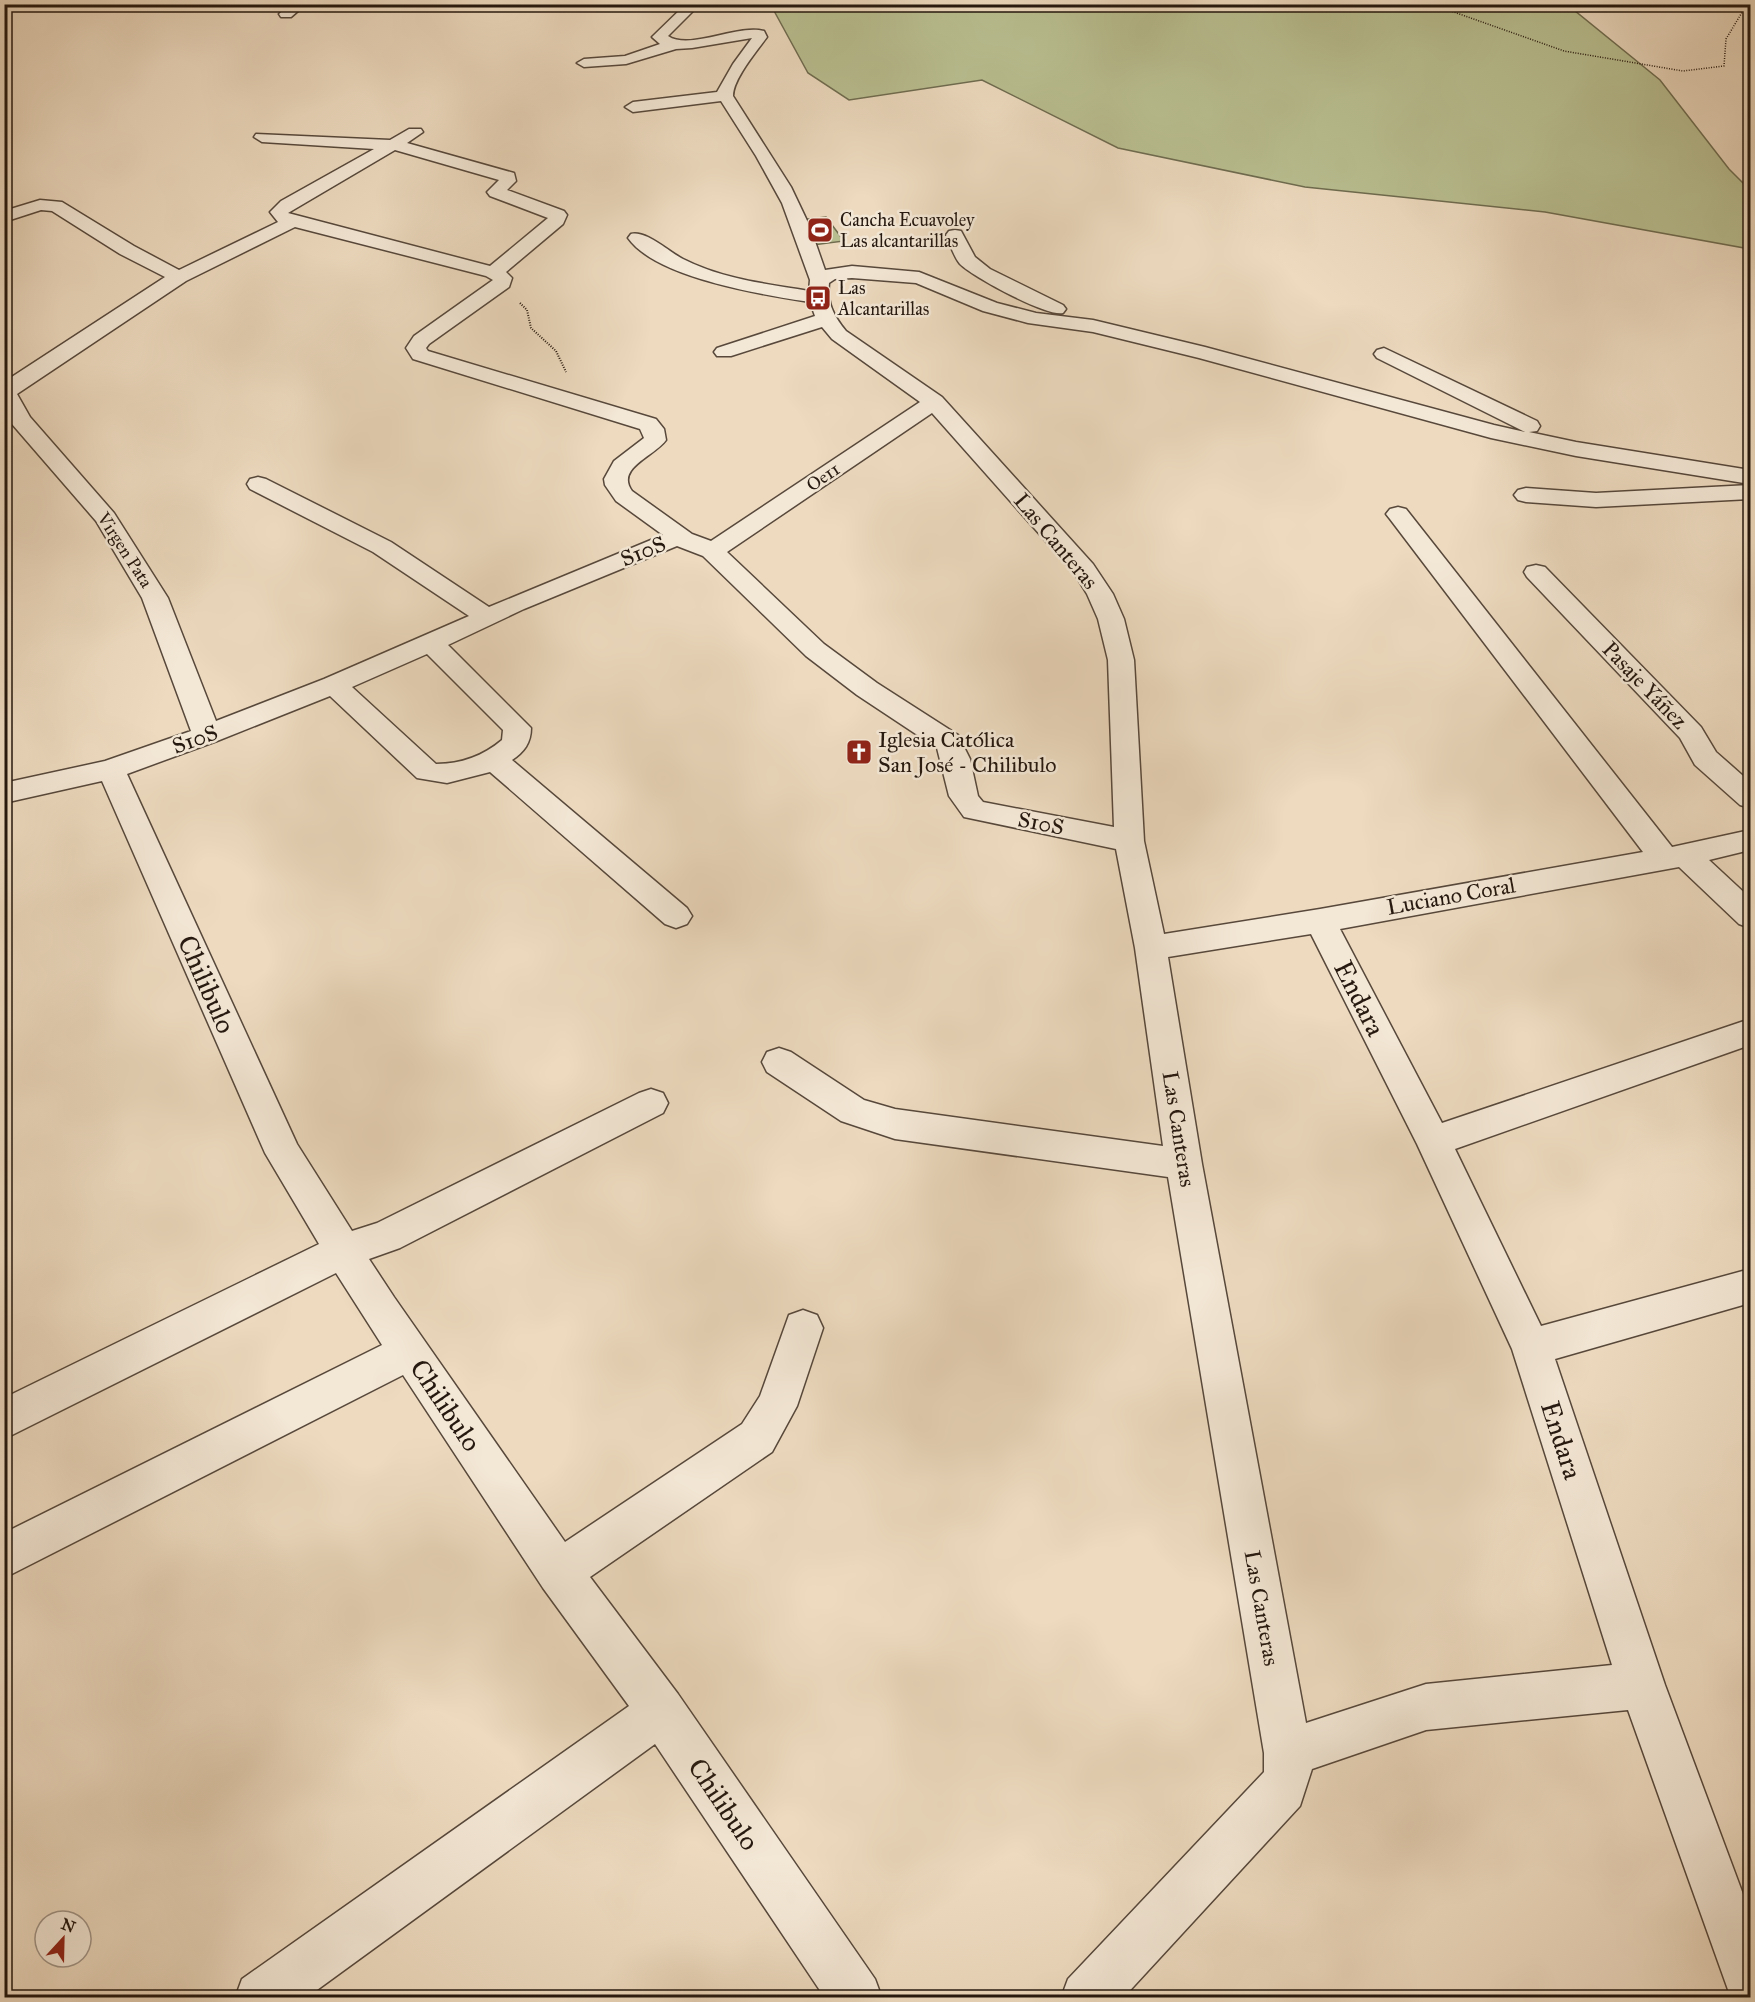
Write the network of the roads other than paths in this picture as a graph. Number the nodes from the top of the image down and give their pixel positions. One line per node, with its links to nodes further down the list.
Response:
1 (300, 4): 3 (street)
2 (694, 4): 4 (street)
3 (286, 14)
4 (673, 45): 5 (street); 6 (street)
5 (584, 63)
6 (725, 96): 7 (street); 17 (street)
7 (633, 107)
8 (415, 132): 10 (street)
9 (262, 137): 10 (street)
10 (396, 145): 12 (street); 16 (street)
11 (4, 217): 15 (street)
12 (293, 221): 15 (street); 16 (street)
13 (955, 235): 18 (street)
14 (637, 238): 17 (street)
15 (179, 277): 21 (street)
16 (497, 278): 29 (street)
17 (821, 299): 18 (street); 19 (street); 22 (street, Las Canteras)
18 (1074, 324): 23 (street)
19 (724, 352)
20 (1384, 354): 23 (street)
21 (6, 390): 35 (street, Virgen Pata)
22 (934, 402): 30 (street, Oe11); 41 (street, Las Canteras)
23 (1576, 449): 24 (street)
24 (1750, 477)
25 (258, 484): 32 (street)
26 (1750, 492): 27 (street)
27 (1526, 495)
28 (1398, 514): 42 (street)
29 (683, 538): 30 (street, S10S); 32 (street, S10S)
30 (712, 551): 41 (street, S10S)
31 (1536, 572): 39 (street, Pasaje Yáñez)
32 (486, 616): 33 (street, S10S)
33 (431, 643): 34 (street, S10S); 36 (street)
34 (334, 685): 35 (street, S10S); 36 (street)
35 (207, 735): 37 (street, S10S)
36 (493, 759): 43 (street)
37 (111, 769): 38 (street, S10S); 52 (street, Chilibulo)
38 (4, 793)
39 (1750, 798)
40 (1750, 840): 42 (street, Luciano Coral)
41 (1129, 841): 46 (street, Las Canteras)
42 (1674, 856): 44 (street); 45 (street, Luciano Coral)
43 (676, 916)
44 (1750, 916)
45 (1320, 921): 46 (street, Luciano Coral); 50 (street, Endara)
46 (1151, 948): 51 (street, Las Canteras)
47 (1750, 1032): 50 (street)
48 (779, 1062): 51 (street)
49 (651, 1103): 52 (street)
50 (1433, 1141): 55 (street, Endara)
51 (1184, 1164): 62 (street, Las Canteras)
52 (342, 1251): 56 (street, Chilibulo); 57 (street)
53 (1750, 1286): 55 (street)
54 (804, 1328): 59 (street)
55 (1531, 1347): 60 (street, Endara)
56 (410, 1351): 58 (street); 59 (street, Chilibulo)
57 (4, 1419)
58 (4, 1556)
59 (560, 1572): 61 (street, Chilibulo)
60 (1642, 1685): 62 (street); 63 (street, Endara)
61 (661, 1711): 64 (street); 65 (street, Chilibulo)
62 (1288, 1753): 66 (street, Las Canteras)
63 (1746, 1957)
64 (261, 1998)
65 (856, 1998)
66 (1087, 1998)

